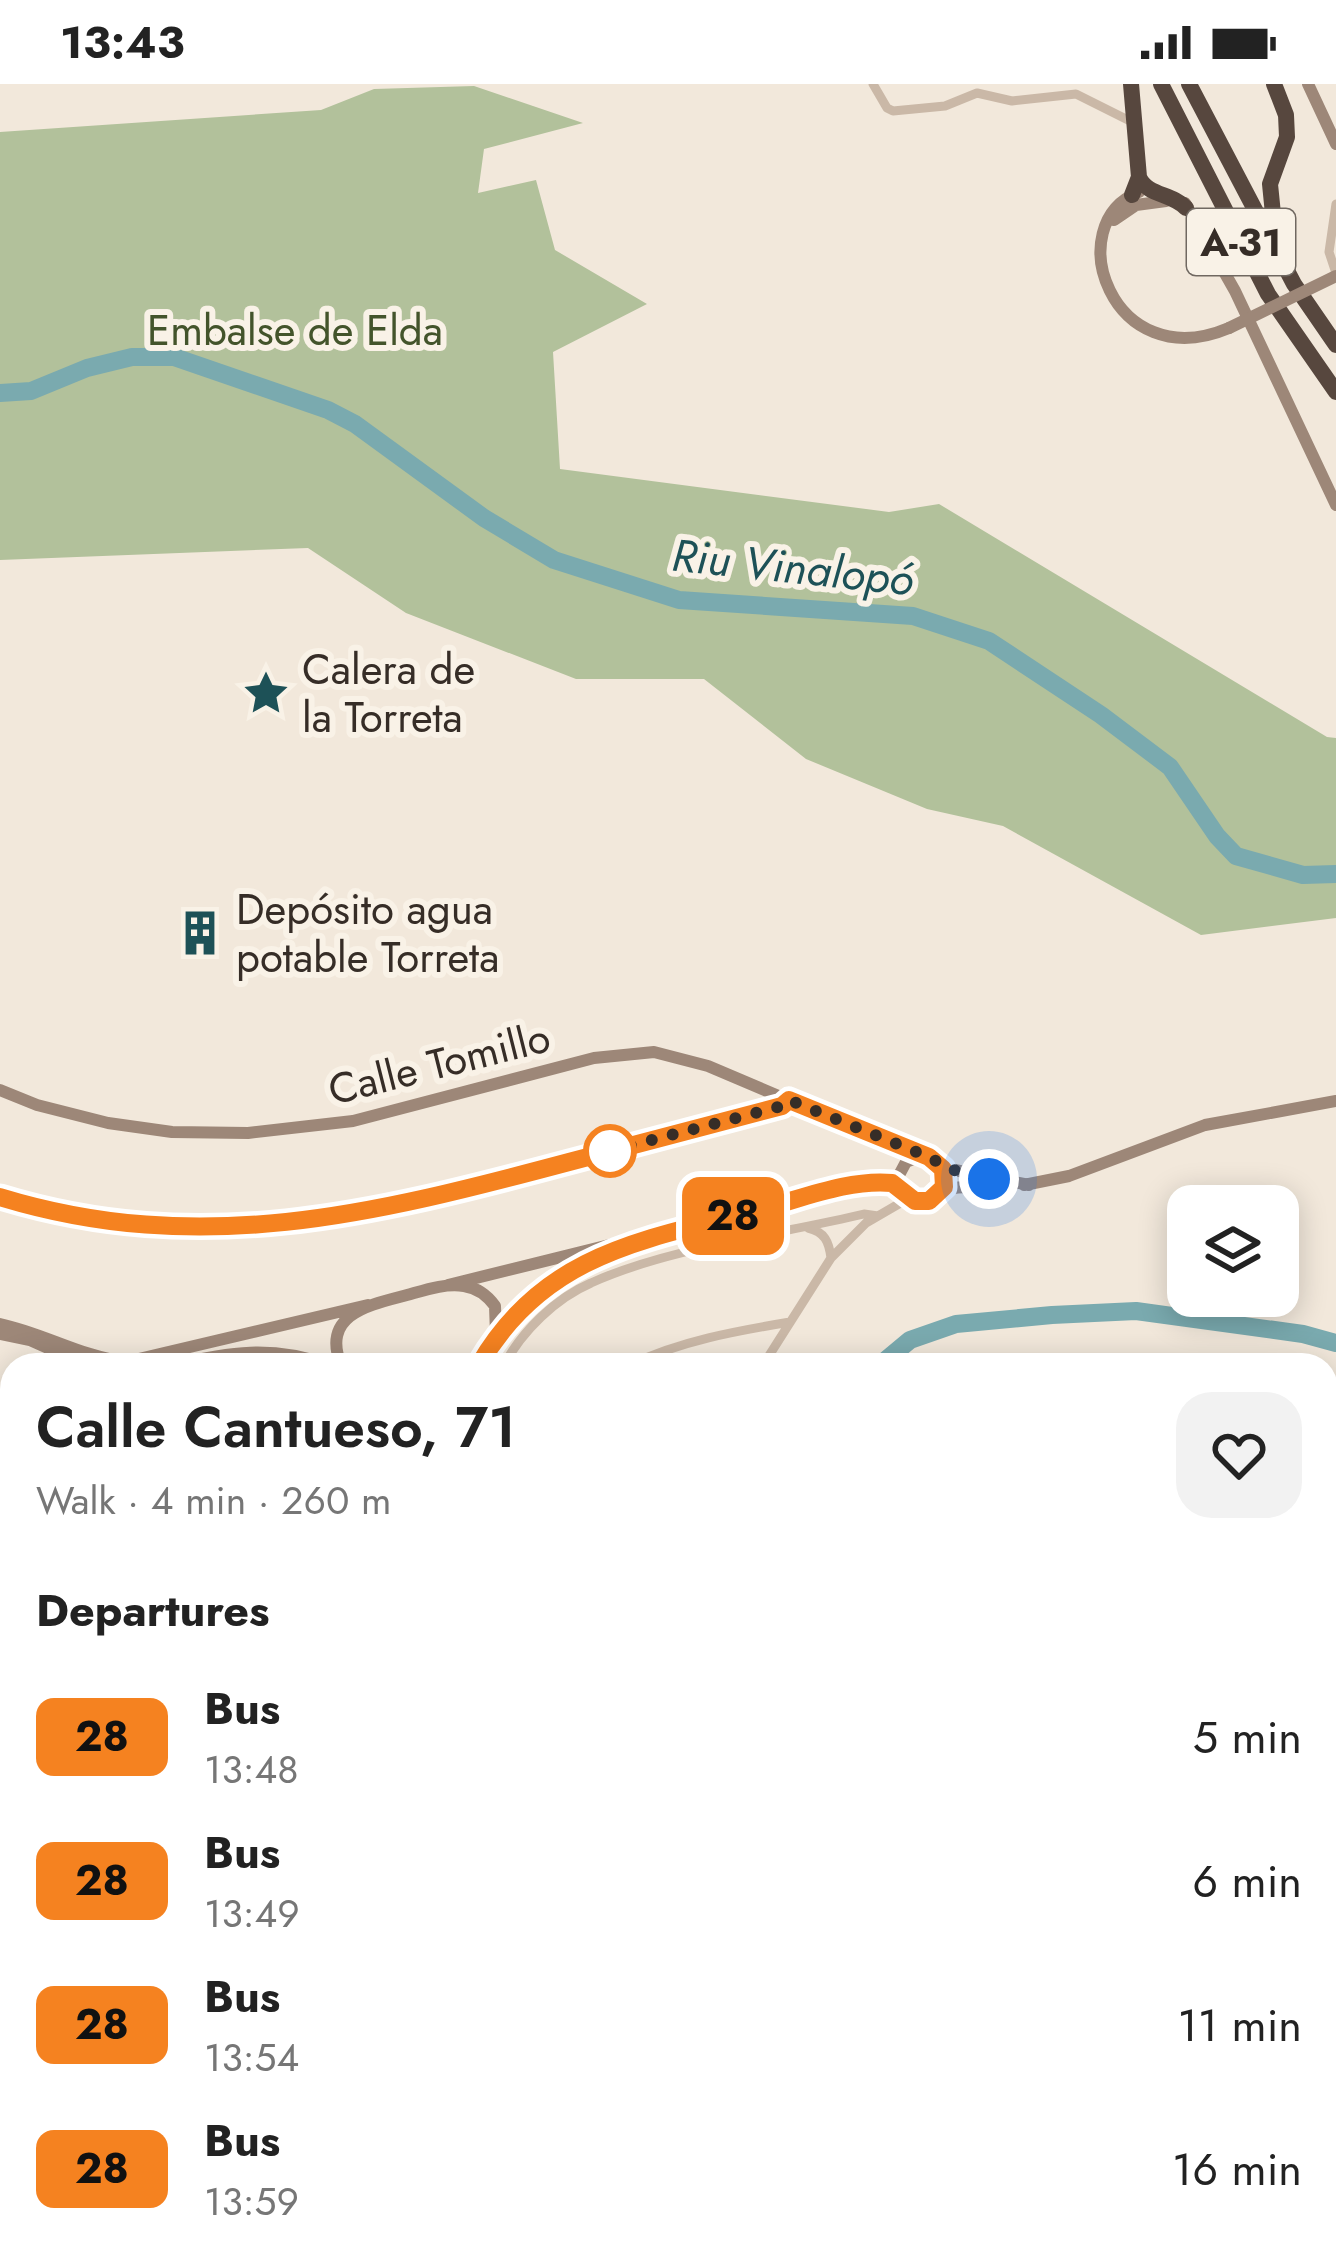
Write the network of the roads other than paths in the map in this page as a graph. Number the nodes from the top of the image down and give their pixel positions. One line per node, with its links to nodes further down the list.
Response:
1 (873, 84): 7 (street)
2 (1131, 84): 7 (highway)
3 (1161, 84): 16 (highway, A-31)
4 (1189, 84): 13 (highway, A-31)
5 (1274, 84): 13 (highway)
6 (1308, 84): 8 (main road)
7 (1137, 125): 9 (highway)
8 (1336, 144)
9 (1140, 187): 11 (highway); 12 (main road)
10 (1336, 204): 14 (street)
11 (1190, 212): 12 (main road); 17 (main road)
12 (1106, 231): 14 (main road, bridge)
13 (1278, 253): 15 (highway, A-31)
14 (1336, 275)
15 (1336, 345)
16 (1336, 392)
17 (1336, 506)
18 (0, 1090): 19 (main road, Calle Tomillo)
19 (789, 1100): 21 (main road, Calle Tomillo); 29 (street)
20 (1336, 1101): 26 (main road)
21 (881, 1139): 22 (main road, Calle Tomillo); 24 (main road, Calle Tomillo)
22 (923, 1156): 23 (main road); 24 (main road)
23 (939, 1164): 26 (main road); 28 (main road)
24 (902, 1166): 25 (main road); 27 (main road)
25 (856, 1184): 27 (main road); 32 (main road)
26 (1029, 1185): 28 (main road)
27 (904, 1192): 28 (main road); 30 (street)
28 (940, 1192)
29 (0, 1197)
30 (878, 1216): 31 (street); 33 (street)
31 (805, 1228): 33 (street); 47 (street)
32 (653, 1235): 34 (main road); 38 (main road)
33 (831, 1258): 36 (street)
34 (448, 1285): 35 (main road); 38 (main road)
35 (368, 1305): 39 (main road); 45 (main road)
36 (790, 1322): 48 (street); 49 (street)
37 (1, 1331): 40 (main road); 41 (main road)
38 (496, 1334): 46 (main road)
39 (213, 1350): 42 (main road); 43 (main road); 44 (main road)
40 (56, 1353)
41 (87, 1353)
42 (191, 1353)
43 (205, 1353)
44 (279, 1353)
45 (340, 1353)
46 (486, 1353)
47 (514, 1353)
48 (655, 1353)
49 (771, 1353)

